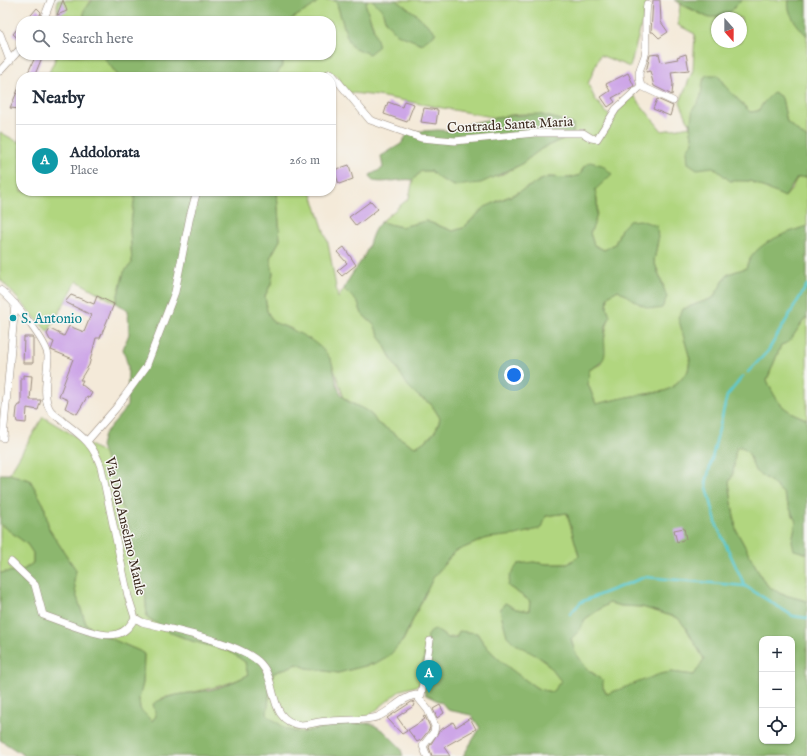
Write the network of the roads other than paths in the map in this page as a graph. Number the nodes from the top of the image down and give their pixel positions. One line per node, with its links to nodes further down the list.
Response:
1 (52, 0): 3 (street)
2 (647, 4): 9 (street)
3 (45, 16)
4 (0, 34): 6 (street)
5 (16, 54): 6 (street)
6 (10, 62): 7 (street)
7 (0, 71)
8 (336, 79): 9 (street, Contrada Santa Maria)
9 (641, 86): 10 (street)
10 (673, 101)
11 (196, 196): 15 (street)
12 (0, 290): 13 (street)
13 (16, 304): 14 (street); 15 (street)
14 (3, 438)
15 (88, 440): 17 (street, Via Don Anselmo Maule)
16 (11, 562): 17 (street)
17 (136, 618): 20 (street)
18 (430, 641): 19 (street)
19 (421, 695)
20 (427, 756)

